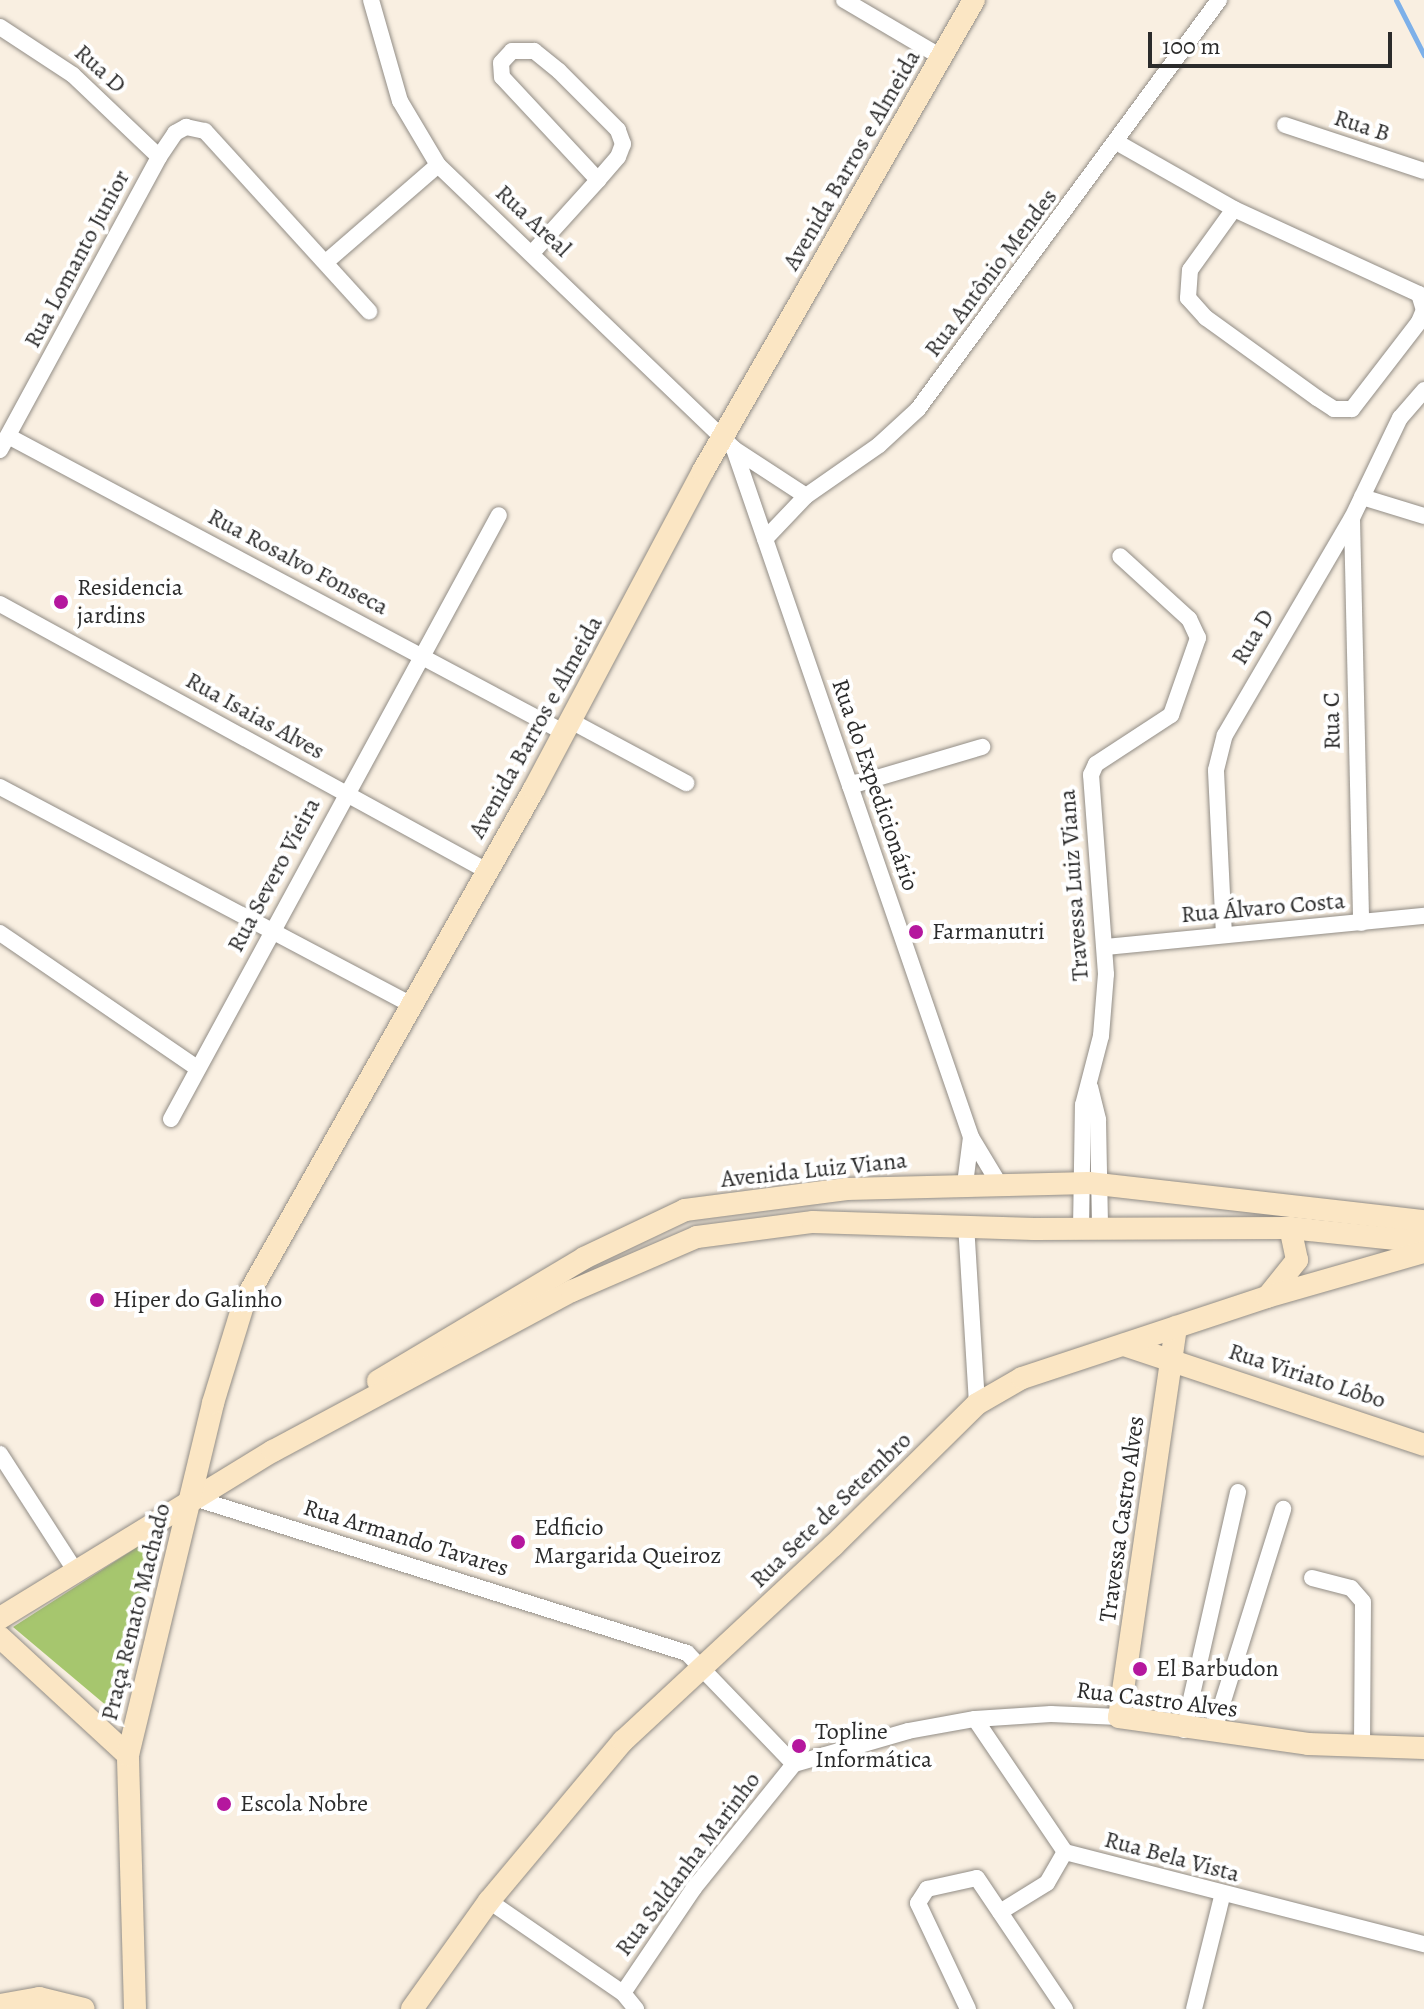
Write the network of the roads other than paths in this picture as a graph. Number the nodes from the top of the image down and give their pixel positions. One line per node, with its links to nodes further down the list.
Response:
1 (371, 0): 10 (street, Rua Areal)
2 (844, 0): 6 (street)
3 (974, 0): 6 (street, Avenida Barros e Almeida)
4 (1219, 0): 8 (street, Rua Antônio Mendes)
5 (0, 27): 9 (street, Rua D)
6 (941, 57): 20 (street, Avenida Barros e Almeida)
7 (1285, 125): 11 (street, Rua B)
8 (1118, 143): 13 (street); 21 (street, Rua Antônio Mendes)
9 (159, 157): 15 (street, Rua Lomanto Junior); 19 (street, Rua Lomanto Junior)
10 (438, 165): 14 (street, Rua Areal); 15 (street)
11 (1424, 171)
12 (598, 180): 12 (street); 14 (street)
13 (1234, 209): 13 (street)
14 (533, 252): 20 (street, Rua Areal)
15 (326, 262): 16 (street)
16 (369, 311)
17 (1424, 390): 18 (street, Rua D)
18 (1416, 407): 22 (street, Rua D)
19 (4, 443): 29 (street, Rua Rosalvo Fonseca)
20 (728, 443): 21 (street); 26 (street, Rua do Expedicionário); 30 (street, Avenida Barros e Almeida)
21 (806, 496): 26 (street, Rua Antônio Mendes)
22 (1362, 497): 24 (street); 25 (street, Rua D)
23 (499, 515): 29 (street, Rua Severo Vieira)
24 (1424, 516)
25 (1352, 518): 38 (street, Rua C); 41 (street, Rua D)
26 (765, 539): 33 (street, Rua do Expedicionário)
27 (1120, 556): 42 (street, Travessa Luiz Viana)
28 (0, 604): 35 (street, Rua Isaias Alves)
29 (423, 655): 30 (street, Rua Rosalvo Fonseca); 35 (street, Rua Severo Vieira)
30 (568, 727): 32 (street, Rua Rosalvo Fonseca); 36 (street, Avenida Barros e Almeida)
31 (982, 747): 33 (street)
32 (686, 783)
33 (850, 786): 46 (street, Rua do Expedicionário)
34 (0, 787): 39 (street)
35 (345, 793): 36 (street, Rua Isaias Alves); 39 (street, Rua Severo Vieira)
36 (487, 871): 43 (street, Avenida Barros e Almeida)
37 (1424, 916): 38 (street, Rua Álvaro Costa)
38 (1361, 923): 41 (street, Rua Álvaro Costa)
39 (271, 932): 43 (street); 44 (street, Rua Severo Vieira)
40 (0, 933): 44 (street)
41 (1224, 935): 42 (street, Rua Álvaro Costa)
42 (1106, 947): 48 (street, Travessa Luiz Viana)
43 (410, 1004): 67 (street, Avenida Barros e Almeida)
44 (197, 1068): 45 (street, Rua Severo Vieira)
45 (171, 1119)
46 (971, 1137): 47 (street, Rua do Expedicionário); 49 (street, Rua do Expedicionário)
47 (998, 1182): 48 (street, Avenida Luiz Viana); 49 (street, Avenida Luiz Viana)
48 (1093, 1183): 51 (street, Avenida Luiz Viana); 53 (street, Travessa Luiz Viana)
49 (965, 1184): 50 (street, Avenida Luiz Viana)
50 (659, 1219): 56 (street); 64 (street, Avenida Luiz Viana)
51 (1424, 1221)
52 (966, 1224): 53 (street, Avenida Luiz Viana); 56 (street, Avenida Luiz Viana); 62 (street)
53 (1090, 1228): 54 (street, Avenida Luiz Viana)
54 (1290, 1228): 55 (street, Avenida Luiz Viana); 58 (street)
55 (1424, 1242)
56 (669, 1246): 64 (street, Avenida Luiz Viana)
57 (1424, 1252): 58 (street, Rua Sete de Setembro)
58 (1267, 1297): 59 (street, Rua Sete de Setembro)
59 (1176, 1327): 60 (street, Rua Sete de Setembro); 61 (street, Travessa Castro Alves)
60 (1124, 1345): 61 (street, Rua Viriato Lôbo); 62 (street, Rua Sete de Setembro)
61 (1172, 1360): 63 (street, Rua Viriato Lôbo); 74 (street, Travessa Castro Alves)
62 (977, 1404): 73 (street, Rua Sete de Setembro)
63 (1424, 1445)
64 (273, 1451): 67 (street, Avenida Luiz Viana)
65 (0, 1454): 69 (street)
66 (1238, 1492): 76 (street)
67 (191, 1497): 69 (street, Avenida Luiz Viana); 73 (street, Rua Armando Tavares); 80 (street, Praça Renato Machado)
68 (1283, 1509): 77 (street)
69 (76, 1572): 71 (street, Avenida Luiz Viana)
70 (1312, 1578): 78 (street)
71 (0, 1618)
72 (0, 1637): 80 (street, Praça Renato Machado)
73 (704, 1666): 81 (street, Rua Armando Tavares); 84 (street, Rua Sete de Setembro)
74 (1119, 1717): 75 (street, Rua Castro Alves); 76 (street, Rua Castro Alves)
75 (975, 1719): 81 (street, Rua Castro Alves); 82 (street)
76 (1184, 1730): 77 (street, Rua Castro Alves)
77 (1213, 1733): 78 (street, Rua Castro Alves)
78 (1362, 1746): 79 (street, Rua Castro Alves)
79 (1424, 1748)
80 (128, 1755): 90 (street)
81 (794, 1764): 87 (street, Rua Saldanha Marinho)
82 (1065, 1852): 83 (street, Rua Bela Vista); 85 (street)
83 (1222, 1897): 86 (street, Rua Bela Vista); 95 (street)
84 (489, 1901): 87 (street); 91 (street, Rua Sete de Setembro)
85 (1000, 1912): 93 (street); 94 (street)
86 (1424, 1944)
87 (623, 1993): 92 (street)
88 (2, 1998): 89 (street)
89 (84, 2009)
90 (135, 2009)
91 (412, 2009)
92 (636, 2009)
93 (968, 2009)
94 (1065, 2009)
95 (1194, 2009)

